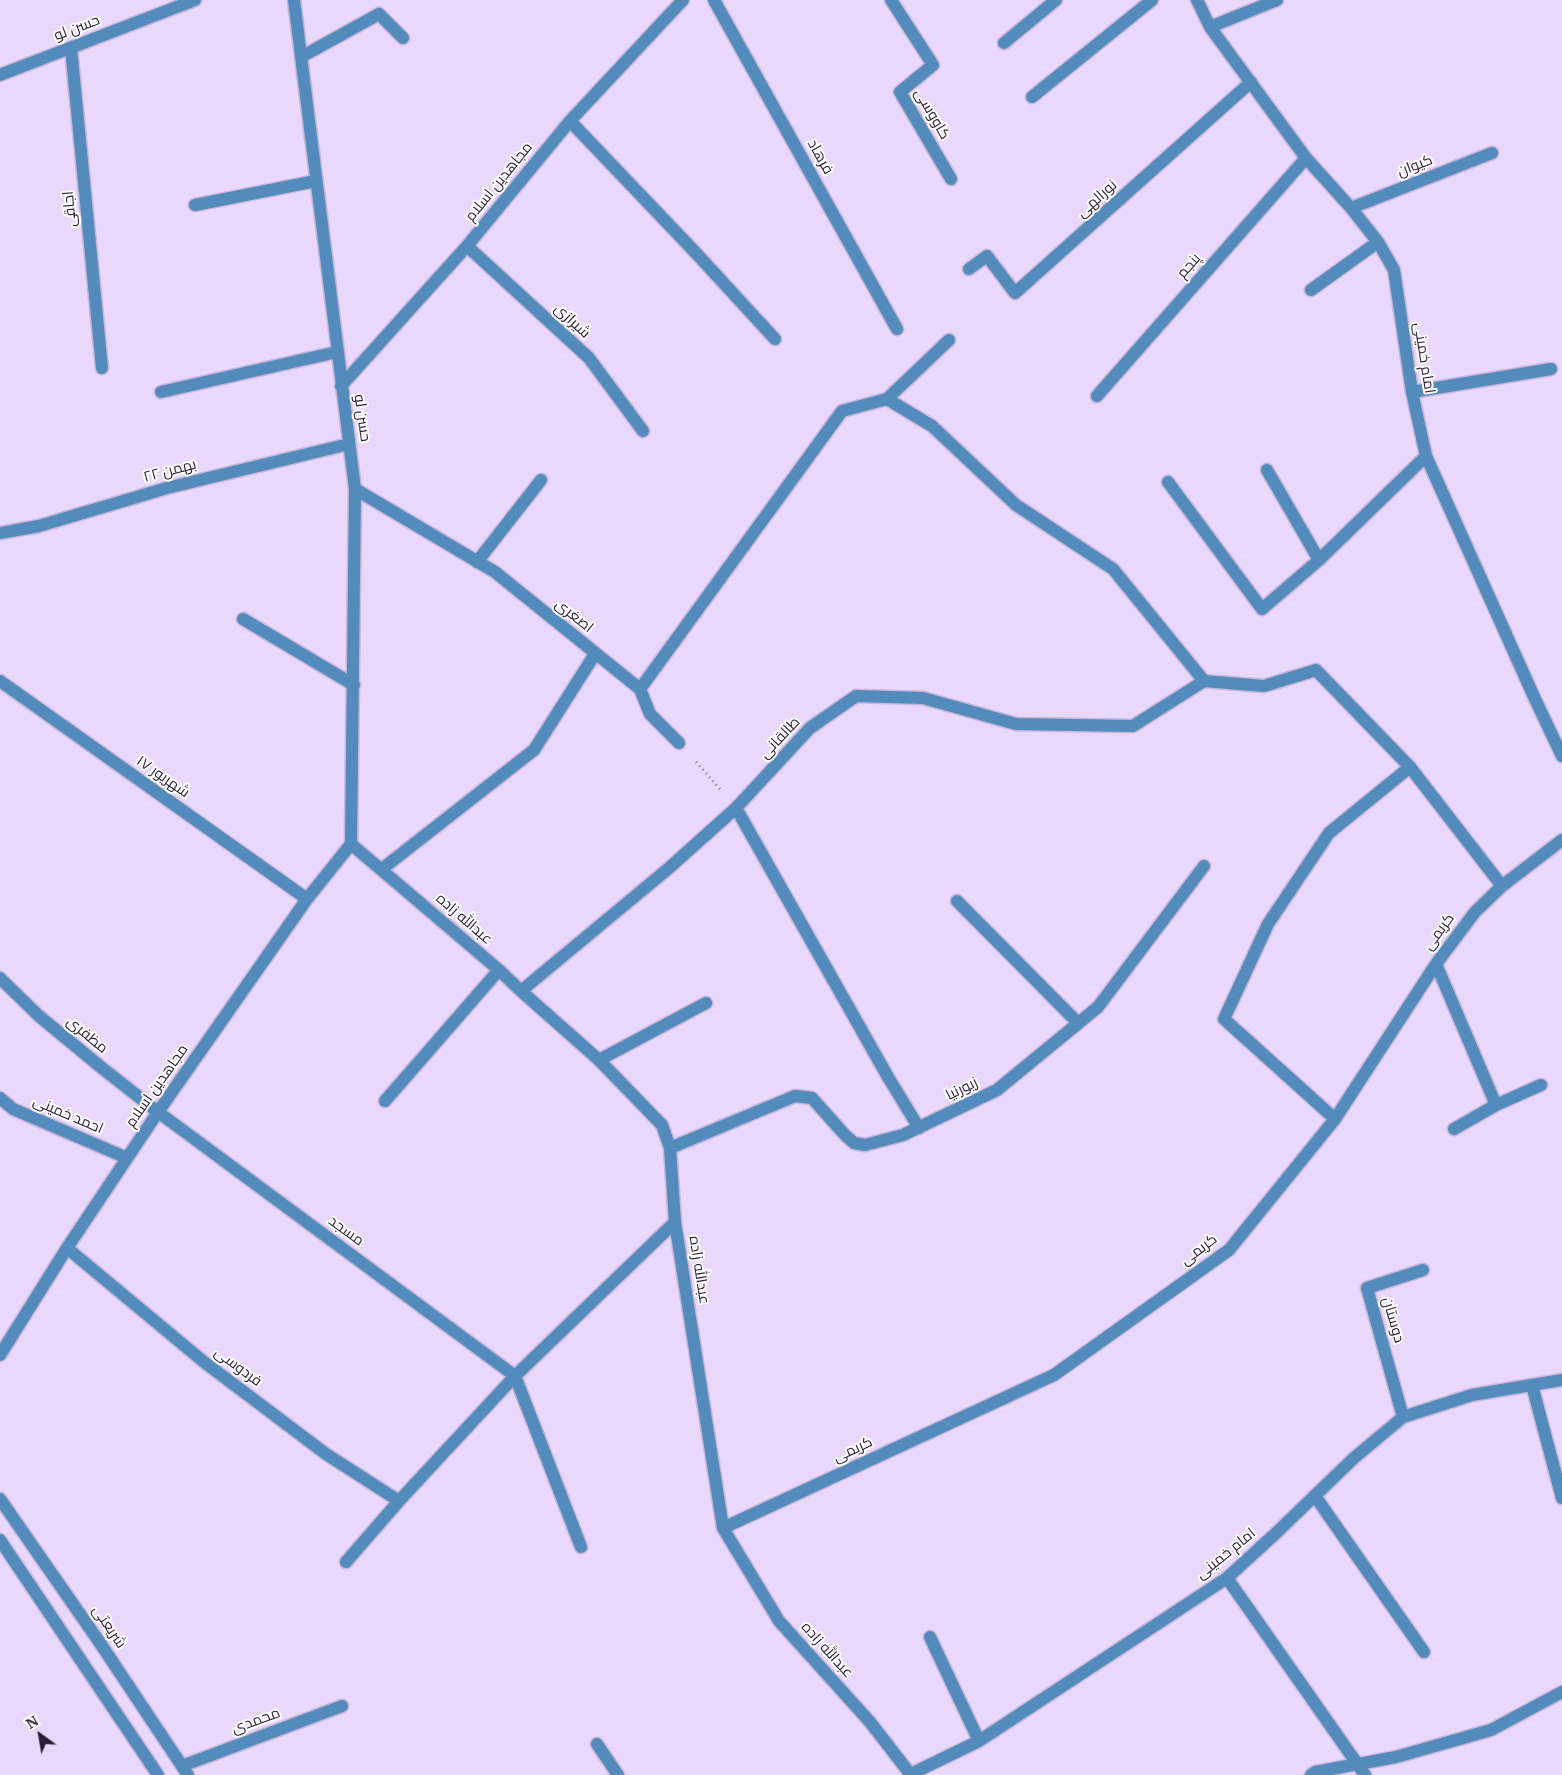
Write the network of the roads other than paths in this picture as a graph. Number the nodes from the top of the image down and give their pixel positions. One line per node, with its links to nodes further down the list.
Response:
1 (195, 0): 10 (street, حسن لو)
2 (294, 0): 15 (street, حسن لو)
3 (683, 0): 19 (street, مجاهدین اسلام)
4 (714, 0): 30 (street, فرهاد)
5 (890, 0): 22 (street, کاووسی)
6 (1056, 0): 13 (street)
7 (1152, 0): 18 (street)
8 (1197, 0): 11 (street, امام خمینی)
9 (1277, 0): 11 (street)
10 (180, 3): 14 (street, حسن لو)
11 (1210, 27): 17 (street, امام خمینی)
12 (403, 38): 15 (street)
13 (1004, 43)
14 (71, 48): 16 (street, حسن لو); 34 (street, اجاقی)
15 (301, 57): 23 (street, حسن لو)
16 (0, 75)
17 (1251, 82): 21 (street, امام خمینی); 28 (street, نورالهی)
18 (1032, 97)
19 (570, 121): 27 (street, مجاهدین اسلام); 31 (street)
20 (1492, 153): 25 (street, کیوان)
21 (1306, 158): 25 (street, امام خمینی); 39 (street, پنجم)
22 (951, 179)
23 (316, 181): 24 (street); 33 (street, حسن لو)
24 (194, 205)
25 (1351, 208): 26 (street, امام خمینی)
26 (1378, 242): 29 (street); 38 (street, امام خمینی)
27 (467, 246): 36 (street, مجاهدین اسلام); 41 (street, شیرازی)
28 (969, 269)
29 (1311, 290)
30 (897, 329)
31 (775, 339)
32 (949, 340): 40 (street)
33 (337, 352): 36 (street, حسن لو); 37 (street)
34 (102, 368)
35 (1551, 369): 38 (street)
36 (341, 386): 42 (street, حسن لو)
37 (160, 392)
38 (1412, 392): 43 (street, امام خمینی)
39 (1097, 396)
40 (887, 399): 54 (street); 56 (street)
41 (643, 431)
42 (349, 444): 47 (street, حسن لو); 48 (street, ۲۲ بهمن)
43 (1426, 456): 49 (street); 58 (street, امام خمینی)
44 (1267, 470): 49 (street)
45 (541, 480): 50 (street)
46 (1168, 482): 49 (street)
47 (355, 489): 50 (street, اصغری); 55 (street, حسن لو)
48 (0, 533)
49 (1319, 560)
50 (477, 562): 52 (street, اصغری)
51 (242, 618): 55 (street)
52 (596, 654): 56 (street, اصغری); 64 (street)
53 (0, 681): 66 (street, ۱۷ شهریور)
54 (1204, 681): 59 (street); 60 (street, طالقانی)
55 (354, 685): 62 (street, حسن لو)
56 (640, 689): 57 (street, اصغری)
57 (679, 743)
58 (1562, 756)
59 (1410, 767): 65 (street); 80 (street)
60 (736, 808): 71 (street, طالقانی); 81 (street)
61 (1562, 840): 65 (street, کریمی)
62 (351, 844): 64 (street, عبدالله زاده); 66 (street, مجاهدین اسلام)
63 (1204, 866): 73 (street, زیورنیا)
64 (382, 870): 69 (street, عبدالله زاده)
65 (1502, 886): 68 (street, کریمی)
66 (307, 899): 79 (street, مجاهدین اسلام)
67 (957, 901): 73 (street)
68 (1436, 964): 78 (street); 80 (street, کریمی)
69 (499, 970): 71 (street, عبدالله زاده); 77 (street)
70 (0, 978): 79 (street, مظفری)
71 (521, 991): 74 (street, عبدالله زاده)
72 (706, 1004): 74 (street)
73 (1078, 1023): 81 (street, زیورنیا)
74 (599, 1060): 83 (street, عبدالله زاده)
75 (1541, 1085): 78 (street)
76 (0, 1098): 84 (street, احمد خمینی)
77 (385, 1101)
78 (1496, 1105): 82 (street)
79 (158, 1112): 84 (street, مجاهدین اسلام); 89 (street, مسجد)
80 (1335, 1120): 97 (street, کریمی)
81 (919, 1128): 83 (street, زیورنیا)
82 (1454, 1129)
83 (670, 1148): 85 (street, عبدالله زاده)
84 (127, 1158): 86 (street, مجاهدین اسلام)
85 (675, 1222): 89 (street); 97 (street, عبدالله زاده)
86 (67, 1248): 88 (street, مجاهدین اسلام); 96 (street, فردوسی)
87 (1423, 1270): 92 (street, دوستان)
88 (0, 1354)
89 (515, 1376): 96 (street); 99 (street)
90 (1562, 1380): 91 (street, امام خمینی)
91 (1532, 1385): 92 (street, امام خمینی); 94 (street)
92 (1403, 1417): 93 (street, امام خمینی)
93 (1315, 1496): 101 (street, امام خمینی); 103 (street)
94 (1562, 1498)
95 (0, 1499): 109 (street, شریعتی)
96 (399, 1501): 100 (street)
97 (723, 1528): 112 (street, عبدالله زاده)
98 (0, 1540): 110 (street)
99 (581, 1547)
100 (346, 1562)
101 (1227, 1578): 106 (street, امام خمینی); 108 (street)
102 (930, 1637): 106 (street)
103 (1424, 1652)
104 (1562, 1692): 108 (street)
105 (342, 1706): 109 (street, محمدی)
106 (979, 1740): 112 (street, امام خمینی)
107 (598, 1744): 111 (street)
108 (1357, 1764): 113 (street); 114 (street)
109 (185, 1770)
110 (158, 1775)
111 (618, 1775)
112 (910, 1775)
113 (1311, 1775)
114 (1365, 1775)

